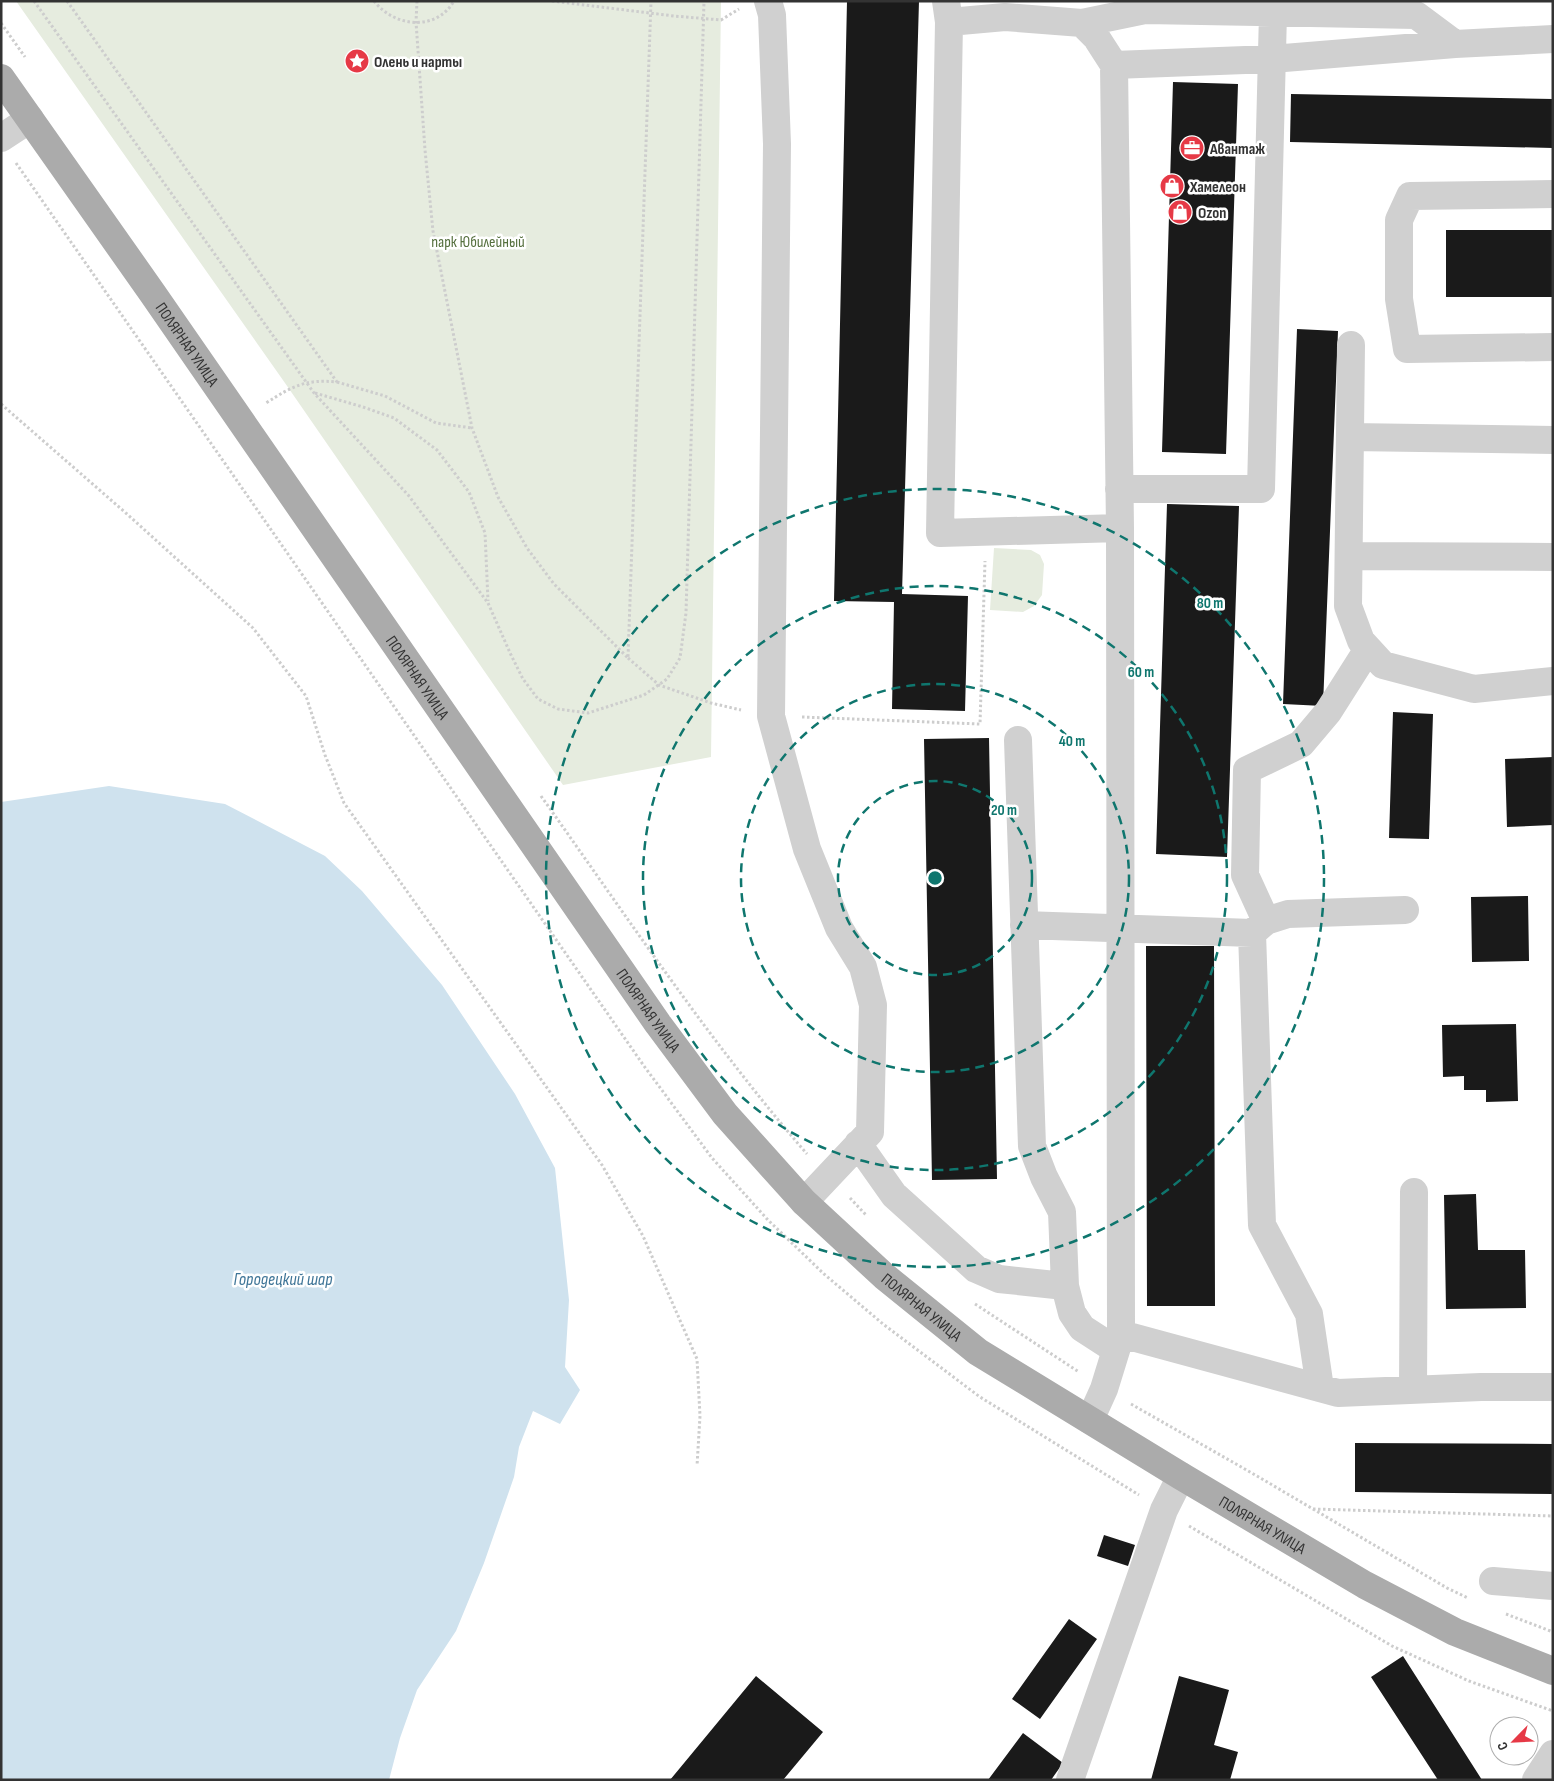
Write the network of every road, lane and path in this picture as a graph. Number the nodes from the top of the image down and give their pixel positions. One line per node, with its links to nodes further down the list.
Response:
1 (34, 1): 30 (path)
2 (67, 1): 31 (path)
3 (374, 1): 16 (path)
4 (417, 1): 16 (path)
5 (454, 1): 16 (path)
6 (552, 1): 9 (path)
7 (651, 1): 14 (path)
8 (704, 1): 15 (path)
9 (561, 2): 14 (path)
10 (756, 4): 15 (path); 48 (street)
11 (1004, 9): 12 (street); 18 (street)
12 (947, 11): 40 (street)
13 (1273, 12): 18 (street); 20 (street); 21 (street)
14 (650, 14): 15 (path); 45 (path)
15 (703, 19): 47 (path)
16 (416, 22): 35 (path)
17 (1, 23): 22 (path)
18 (1082, 23): 23 (street)
19 (1553, 40): 20 (street)
20 (1455, 44): 21 (street)
21 (1272, 59): 23 (street); 38 (street)
22 (30, 63)
23 (1114, 65): 38 (street)
24 (1, 78): 25 (main road, ПОЛЯРНАЯ УЛИЦА)
25 (30, 119): 26 (street); 58 (main road, ПОЛЯРНАЯ УЛИЦА)
26 (6, 147): 71 (path)
27 (1553, 194): 29 (street)
28 (1351, 345): 36 (street)
29 (1553, 346)
30 (306, 382): 31 (path); 32 (path); 33 (path)
31 (337, 382): 35 (path)
32 (314, 393): 43 (path); 43 (path)
33 (261, 395)
34 (1, 404): 68 (path)
35 (472, 428): 45 (path)
36 (1350, 437): 37 (street); 41 (street)
37 (1553, 440)
38 (1118, 489): 39 (street)
39 (1120, 528): 40 (street); 54 (street)
40 (986, 532): 48 (path)
41 (1349, 556): 42 (street); 44 (street)
42 (1553, 557)
43 (488, 603): 47 (path)
44 (1368, 649): 46 (street); 53 (street)
45 (628, 658): 47 (path)
46 (1553, 681)
47 (659, 685): 48 (path)
48 (771, 716): 55 (street)
49 (1018, 740): 52 (street)
50 (536, 789): 56 (path)
51 (1404, 910): 53 (street)
52 (1024, 925): 54 (street); 60 (street)
53 (1259, 927): 54 (street); 64 (street)
54 (1120, 928): 62 (street)
55 (858, 1144): 56 (street); 60 (street)
56 (828, 1176): 58 (street); 59 (path)
57 (1414, 1192): 66 (street)
58 (804, 1202): 67 (main road, ПОЛЯРНАЯ УЛИЦА)
59 (867, 1216)
60 (1065, 1286): 62 (street)
61 (972, 1302): 65 (path)
62 (1119, 1342): 64 (street); 65 (street)
63 (1553, 1386): 66 (street)
64 (1320, 1388): 66 (street)
65 (1104, 1389): 67 (street); 70 (path)
66 (1413, 1390)
67 (1090, 1420): 69 (main road, ПОЛЯРНАЯ УЛИЦА)
68 (697, 1466)
69 (1180, 1476): 71 (street); 78 (main road, ПОЛЯРНАЯ УЛИЦА)
70 (1311, 1508): 72 (path); 75 (path)
71 (1164, 1510): 79 (path); 81 (street)
72 (1553, 1516)
73 (1493, 1581): 74 (street)
74 (1553, 1586)
75 (1474, 1600)
76 (1501, 1613): 77 (path)
77 (1553, 1632)
78 (1553, 1671)
79 (1553, 1711)
80 (1553, 1754): 82 (street)
81 (1070, 1780)
82 (1536, 1780)

